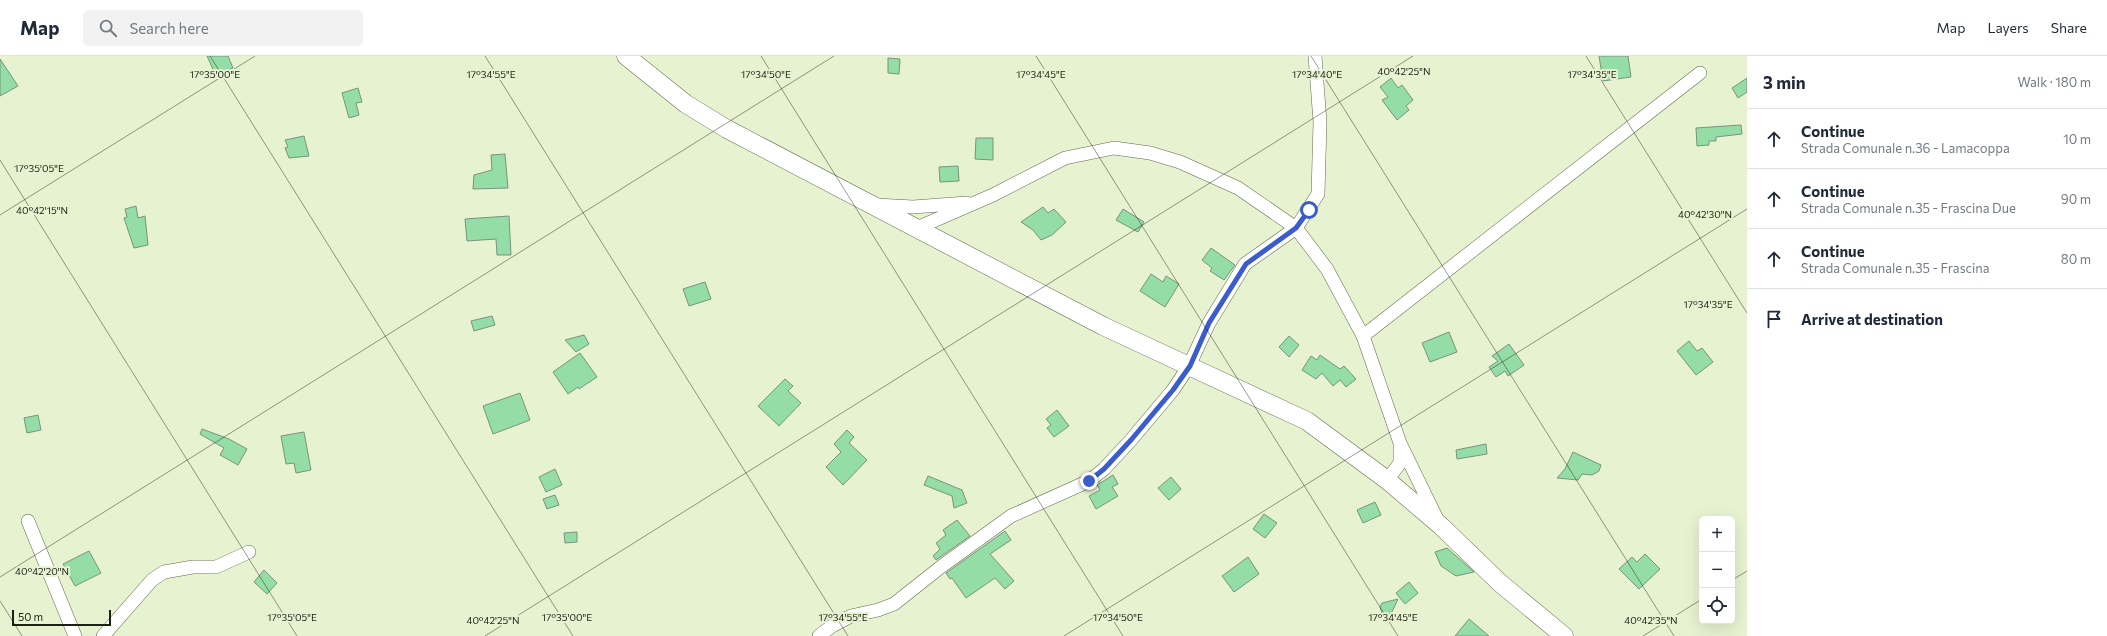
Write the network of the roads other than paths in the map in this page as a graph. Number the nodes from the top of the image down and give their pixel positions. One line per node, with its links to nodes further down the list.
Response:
1 (626, 56): 5 (main road)
2 (1315, 56): 7 (street)
3 (1700, 73): 8 (street)
4 (993, 196): 5 (street); 6 (street); 7 (street)
5 (873, 205): 6 (main road)
6 (917, 228): 9 (main road)
7 (1296, 228): 8 (street); 9 (street)
8 (1363, 336): 10 (street)
9 (1190, 366): 11 (main road); 17 (street)
10 (1400, 443): 11 (street); 13 (street)
11 (1387, 480): 13 (main road)
12 (28, 521): 15 (street)
13 (1440, 526): 18 (main road)
14 (249, 552): 16 (street)
15 (75, 636)
16 (104, 636)
17 (819, 636)
18 (1564, 636)

